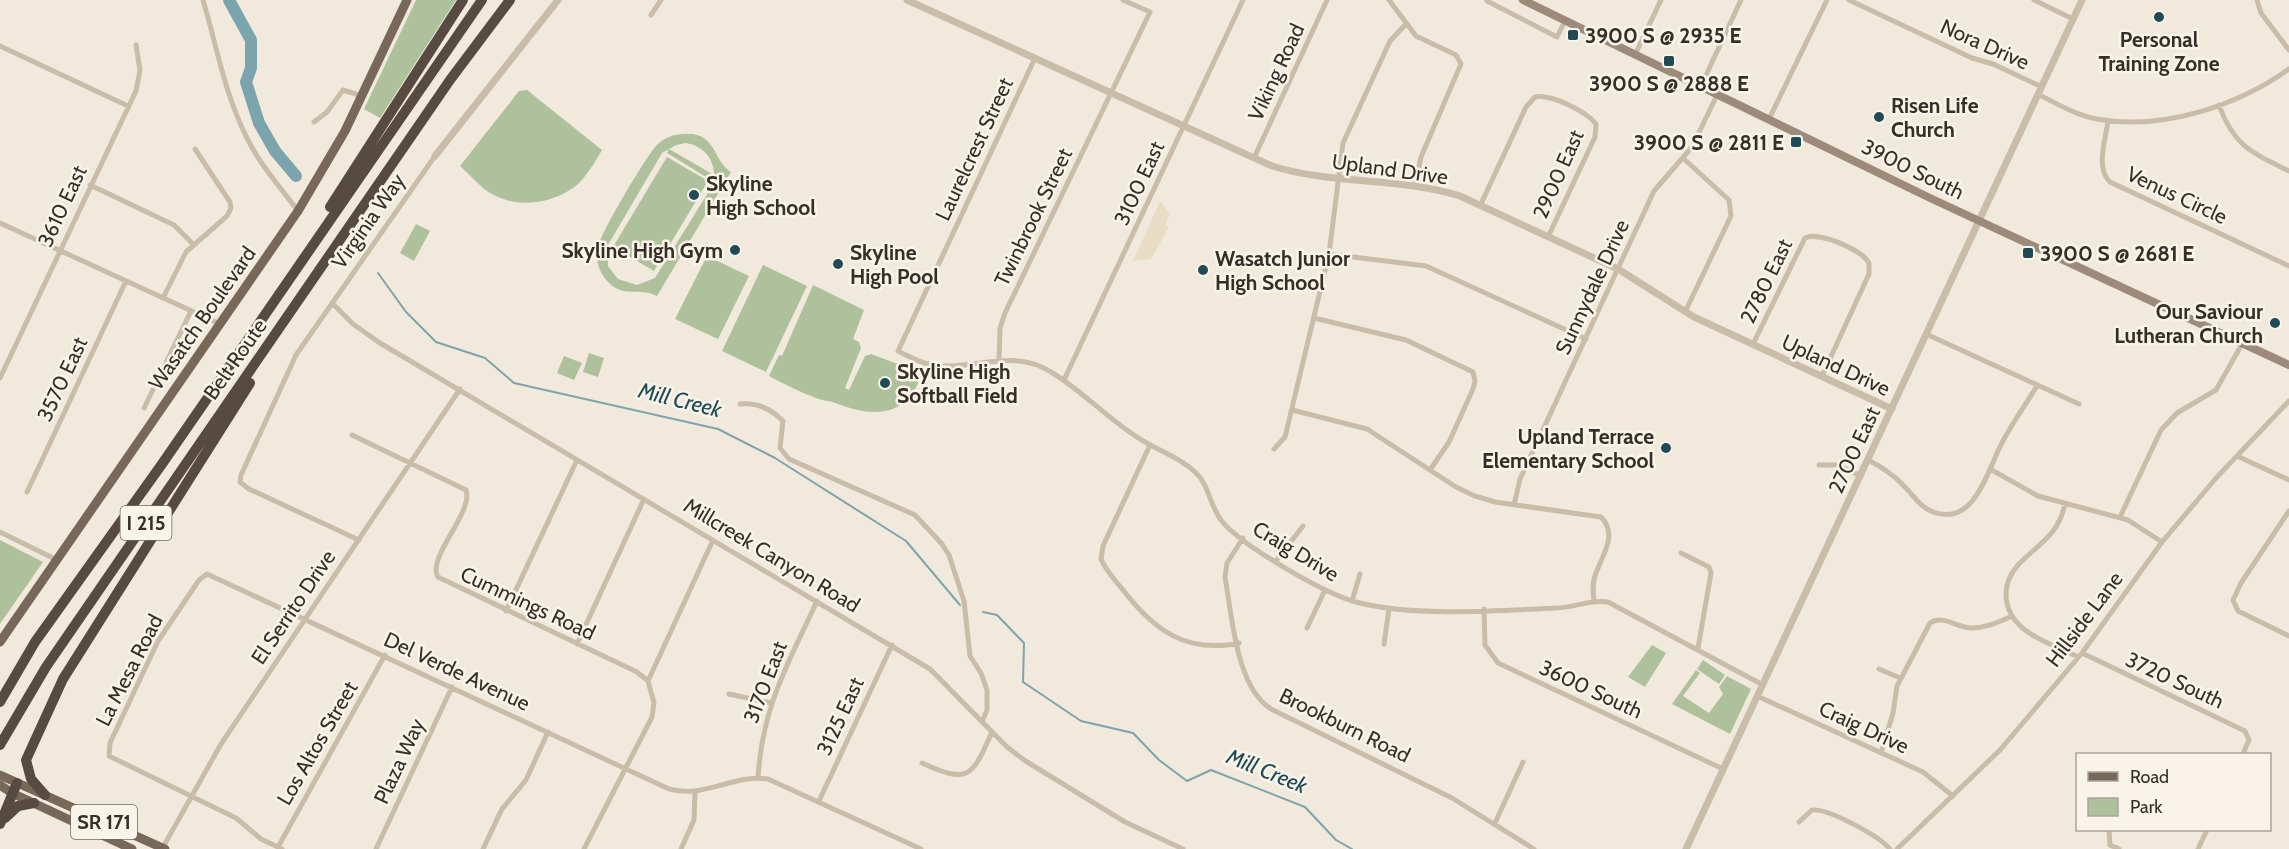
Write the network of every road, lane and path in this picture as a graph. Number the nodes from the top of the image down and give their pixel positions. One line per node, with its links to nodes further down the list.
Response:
1 (203, 0): 53 (street)
2 (407, 0): 37 (main road, Wasatch Boulevard)
3 (463, 0): 69 (highway)
4 (482, 0): 69 (highway, Belt Route / I 215)
5 (510, 0): 65 (highway, Belt Route / I 215)
6 (558, 0): 45 (street, Virginia Way)
7 (907, 0): 30 (street, Upland Drive)
8 (1123, 0): 34 (street, Twinbrook Street)
9 (1243, 0): 43 (street, 3100 East)
10 (1327, 0): 46 (street, Viking Road)
11 (1389, 0): 25 (street)
12 (1523, 0): 24 (main road, 3900 South)
13 (1661, 0): 29 (street)
14 (1741, 0): 32 (street)
15 (1827, 0): 40 (street)
16 (1849, 0): 33 (street, Nora Drive)
17 (2034, 0): 23 (street)
18 (2082, 0): 23 (street, 2700 East)
19 (658, 1): 22 (street)
20 (1487, 1): 24 (street)
21 (2258, 3): 28 (street)
22 (651, 15)
23 (2073, 19): 33 (street, 2700 East)
24 (1565, 21): 29 (main road, 3900 South)
25 (1406, 24): 49 (street); 51 (street)
26 (136, 45): 39 (street, 3610 East)
27 (0, 46): 39 (street)
28 (2289, 50)
29 (1635, 55): 32 (main road, 3900 South)
30 (1035, 58): 34 (street, Upland Drive); 75 (street, Laurelcrest Street)
31 (2289, 69): 38 (street)
32 (1701, 86): 35 (main road, 3900 South)
33 (2042, 87): 36 (street, 2700 East)
34 (1112, 93): 43 (street, Upland Drive); 76 (street, Twinbrook Street)
35 (1718, 93): 40 (main road, 3900 South); 47 (street, Sunnydale Drive)
36 (2038, 94): 41 (street); 54 (street, 2700 East)
37 (362, 96): 42 (street); 53 (main road, Wasatch Boulevard)
38 (2219, 105): 41 (street); 48 (street)
39 (128, 106): 50 (street, 3610 East)
40 (1769, 119): 54 (main road, 3900 South)
41 (2108, 120): 60 (street, Venus Circle)
42 (314, 122)
43 (1184, 126): 46 (street, Upland Drive); 80 (street, 3100 East)
44 (195, 149): 57 (street)
45 (435, 156): 64 (street, Virginia Way)
46 (1254, 158): 49 (street, Upland Drive)
47 (1684, 159): 61 (street, Sunnydale Drive); 67 (street)
48 (2289, 171)
49 (1338, 178): 51 (street, Upland Drive); 59 (street)
50 (90, 185): 57 (street); 58 (street, 3610 East)
51 (1415, 187): 52 (street, Upland Drive)
52 (1480, 206): 56 (street, Upland Drive); 56 (street, 2900 East)
53 (298, 211): 70 (main road, Wasatch Boulevard)
54 (1979, 220): 71 (street, 2700 East); 74 (main road, 3900 South)
55 (0, 223): 58 (street)
56 (1548, 237): 61 (street, Upland Drive)
57 (193, 244): 63 (street)
58 (59, 250): 62 (street); 79 (street, 3610 East)
59 (1329, 254): 68 (street); 72 (street)
60 (2289, 266)
61 (1618, 269): 67 (street, Upland Drive); 72 (street, Sunnydale Drive)
62 (126, 281): 63 (street); 101 (street, 3570 East)
63 (163, 298): 66 (street)
64 (332, 303): 82 (street, Millcreek Canyon Road); 110 (street, Virginia Way)
65 (296, 305): 149 (highway, Belt Route / I 215); 159 (highway)
66 (191, 311): 70 (street); 86 (street)
67 (1685, 312): 73 (street, Upland Drive)
68 (1314, 318): 88 (street); 98 (street)
69 (262, 320): 144 (highway, Belt Route / I 215)
70 (220, 324): 114 (main road, Wasatch Boulevard)
71 (1926, 334): 81 (street); 87 (street, 2700 East)
72 (1586, 339): 104 (street, Sunnydale Drive)
73 (1754, 344): 78 (street, Upland Drive); 78 (street, 2780 East)
74 (2242, 344): 77 (main road, 3900 South); 106 (street)
75 (898, 351): 76 (street, Craig Drive)
76 (999, 359): 80 (street, Craig Drive)
77 (2289, 365)
78 (1822, 376): 87 (street, Upland Drive)
79 (0, 378)
80 (1065, 380): 90 (street, Craig Drive)
81 (2037, 386): 85 (street); 97 (street)
82 (460, 389): 93 (street, Millcreek Canyon Road); 95 (street, El Serrito Drive)
83 (2289, 401): 92 (street, Hillside Lane)
84 (740, 404): 146 (street)
85 (2079, 404)
86 (144, 408)
87 (1892, 409): 94 (street, 2700 East)
88 (1292, 410): 91 (street); 98 (street)
89 (352, 435): 95 (street)
90 (1150, 445): 109 (street, Craig Drive); 131 (street)
91 (1275, 449)
92 (2237, 456): 100 (street); 112 (street, Hillside Lane)
93 (577, 460): 102 (street, Millcreek Canyon Road); 124 (street)
94 (1868, 460): 97 (street); 99 (street, 2700 East)
95 (411, 463): 110 (street, El Serrito Drive); 124 (street, Cummings Road)
96 (1819, 465): 99 (street)
97 (1990, 469): 103 (street)
98 (1430, 470): 104 (street)
99 (1861, 476): 140 (street, 2700 East)
100 (2289, 480)
101 (27, 492)
102 (644, 499): 111 (street, Millcreek Canyon Road); 130 (street)
103 (2065, 504): 106 (street); 125 (street)
104 (1514, 505): 121 (street)
105 (2289, 512): 128 (street)
106 (2120, 517): 112 (street)
107 (1303, 526): 115 (street)
108 (0, 532): 114 (street)
109 (1243, 538): 115 (street, Craig Drive); 131 (street, Brookburn Road)
110 (359, 540): 126 (street, El Serrito Drive)
111 (713, 540): 119 (street, Millcreek Canyon Road); 139 (street)
112 (2162, 542): 136 (street, Hillside Lane)
113 (1681, 553): 134 (street)
114 (57, 560): 129 (main road, Wasatch Boulevard)
115 (1276, 561): 118 (street, Craig Drive)
116 (207, 574): 126 (street, Del Verde Avenue); 160 (street, La Mesa Road)
117 (1360, 574): 120 (street)
118 (1325, 590): 120 (street, Craig Drive); 127 (street)
119 (818, 601): 133 (street, Millcreek Canyon Road); 145 (street, 3170 East)
120 (1352, 601): 122 (street, Craig Drive)
121 (1594, 601): 123 (street, Craig Drive); 134 (street, Craig Drive)
122 (1389, 609): 123 (street, Craig Drive); 132 (street)
123 (1484, 609): 155 (street, 3600 South)
124 (506, 611): 130 (street, Cummings Road)
125 (2010, 617): 136 (street, 3720 South); 138 (street)
126 (305, 618): 135 (street, Del Verde Avenue); 160 (street, El Serrito Drive)
127 (1307, 628)
128 (2289, 636)
129 (0, 642)
130 (577, 644): 139 (street, Cummings Road)
131 (1239, 644): 165 (street, Brookburn Road)
132 (1384, 644)
133 (892, 645): 146 (street, Millcreek Canyon Road); 162 (street, 3125 East)
134 (1698, 648): 140 (street, Craig Drive)
135 (385, 655): 141 (street, Del Verde Avenue); 172 (street, Los Altos Street)
136 (2080, 655): 151 (street, 3720 South); 161 (street, Hillside Lane)
137 (1879, 669): 138 (street)
138 (1900, 678): 150 (street)
139 (648, 681): 154 (street)
140 (1762, 685): 143 (street, 2700 East)
141 (452, 687): 147 (street, Del Verde Avenue); 175 (street, Plaza Way)
142 (729, 694): 145 (street)
143 (1758, 696): 150 (street, Craig Drive); 155 (street, 2700 East)
144 (0, 702)
145 (771, 703): 156 (street, 3170 East)
146 (982, 722): 148 (street, Millcreek Canyon Road)
147 (548, 732): 154 (street, Del Verde Avenue); 176 (street)
148 (992, 732): 153 (street); 170 (street, Millcreek Canyon Road)
149 (0, 745)
150 (1881, 753): 161 (street, Craig Drive)
151 (2243, 753)
152 (1523, 762): 165 (street)
153 (922, 764)
154 (627, 769): 158 (street, Del Verde Avenue); 177 (street)
155 (1723, 769): 183 (street, 2700 East)
156 (758, 778): 158 (street); 162 (street)
157 (7, 783): 159 (main road, SR 171); 163 (main road, SR 171); 166 (highway)
158 (695, 792): 178 (street)
159 (45, 795): 174 (main road, SR 171)
160 (191, 796): 172 (street); 174 (street, El Serrito Drive)
161 (1953, 796): 185 (street, Hillside Lane)
162 (819, 801): 169 (street)
163 (34, 803): 166 (highway); 173 (main road, SR 171)
164 (1799, 822): 184 (street)
165 (1495, 823): 182 (street, Brookburn Road)
166 (0, 825)
167 (2109, 831): 171 (street)
168 (2207, 831): 187 (street)
169 (904, 841): 179 (street); 180 (street)
170 (1167, 846): 181 (street, Millcreek Canyon Road)
171 (2109, 847): 186 (street)
172 (280, 848)
173 (132, 849)
174 (163, 849)
175 (376, 849)
176 (483, 849)
177 (584, 849)
178 (681, 849)
179 (899, 849)
180 (921, 849)
181 (1184, 849)
182 (1534, 849)
183 (1686, 849)
184 (1890, 849)
185 (1897, 849)
186 (2119, 849)
187 (2198, 849)

